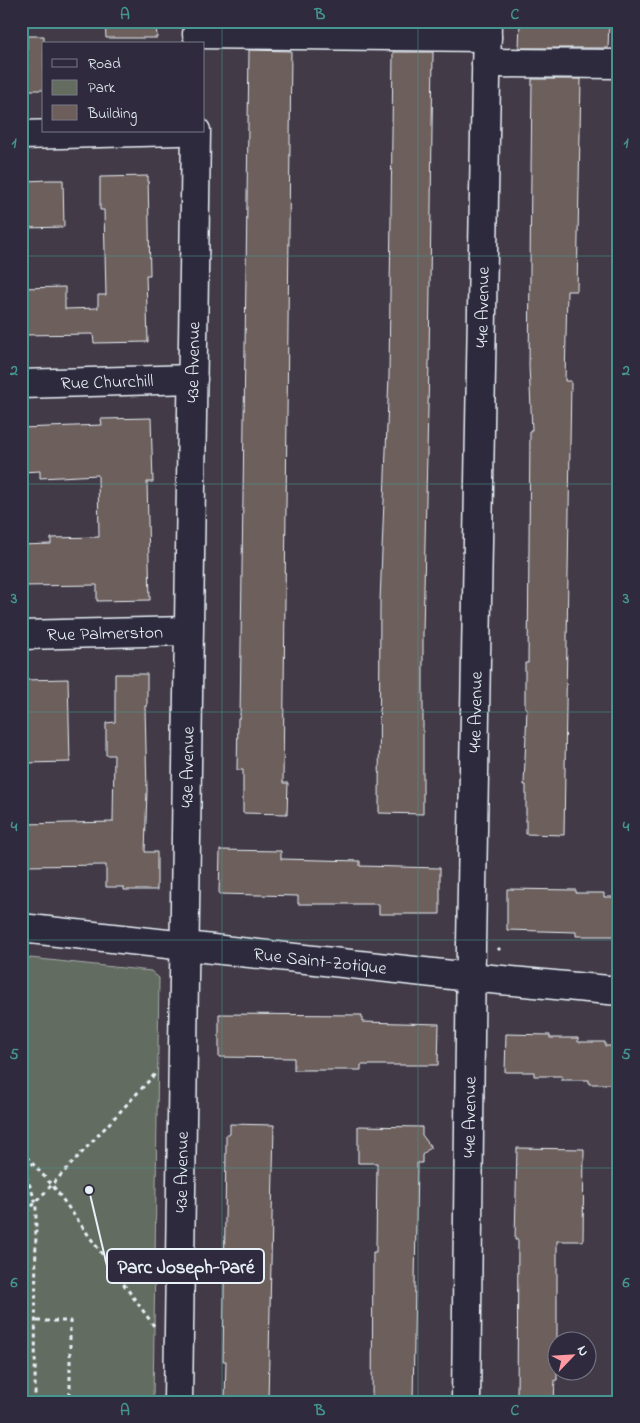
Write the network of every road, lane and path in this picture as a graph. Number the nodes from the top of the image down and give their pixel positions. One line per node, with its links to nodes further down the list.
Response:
1 (197, 33): 2 (street)
2 (487, 41): 3 (street); 13 (street, 44e Avenue)
3 (619, 64)
4 (139, 132): 6 (street)
5 (196, 132): 7 (street, 43e Avenue)
6 (21, 135)
7 (193, 379): 8 (street, Rue Churchill); 9 (street, 43e Avenue)
8 (21, 384)
9 (187, 631): 10 (street, Rue Palmerston); 12 (street, 43e Avenue)
10 (21, 635)
11 (21, 928): 12 (street, Rue Saint-Zotique)
12 (185, 946): 13 (street, Rue Saint-Zotique); 25 (street, 43e Avenue)
13 (470, 977): 14 (street, Rue Saint-Zotique); 26 (street, 44e Avenue)
14 (619, 991)
15 (161, 1068): 18 (path)
16 (21, 1151): 18 (path)
17 (21, 1161): 19 (path)
18 (53, 1186): 19 (path); 22 (path)
19 (36, 1203): 20 (path); 21 (path)
20 (21, 1218)
21 (37, 1321): 23 (path); 24 (path)
22 (157, 1330)
23 (35, 1402)
24 (70, 1402)
25 (178, 1402)
26 (466, 1402)

